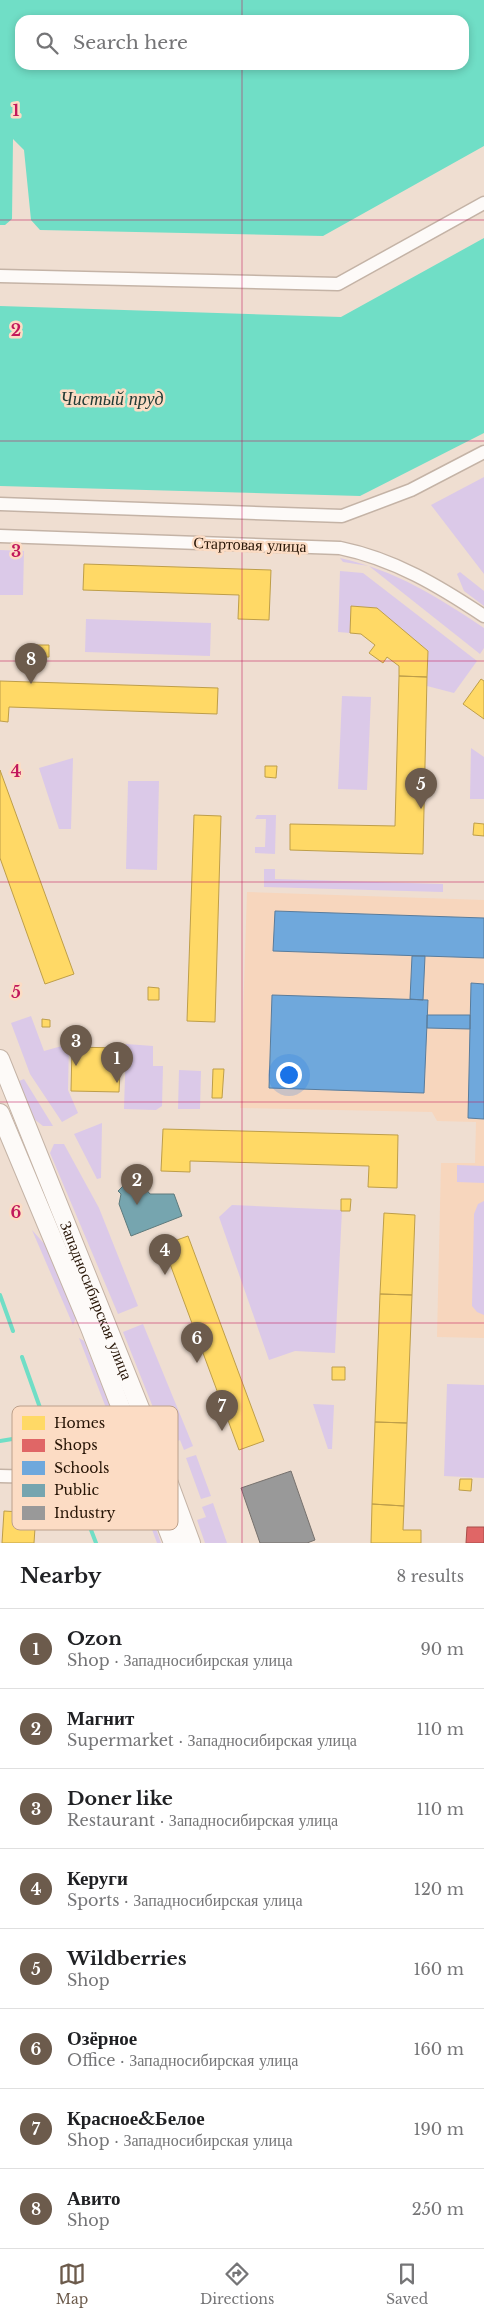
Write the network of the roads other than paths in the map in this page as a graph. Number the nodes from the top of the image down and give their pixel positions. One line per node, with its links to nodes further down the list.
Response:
1 (484, 203): 2 (street)
2 (0, 276)
3 (484, 452): 4 (street)
4 (0, 504)
5 (0, 536): 6 (street, Стартовая улица)
6 (484, 616)
7 (0, 1059): 10 (main road, Западносибирская улица)
8 (0, 1113): 9 (main road, Западносибирская улица)
9 (120, 1406)
10 (139, 1406)
11 (178, 1508): 14 (main road, Западносибирская улица)
12 (168, 1530): 13 (main road, Западносибирская улица)
13 (173, 1543)
14 (191, 1543)

